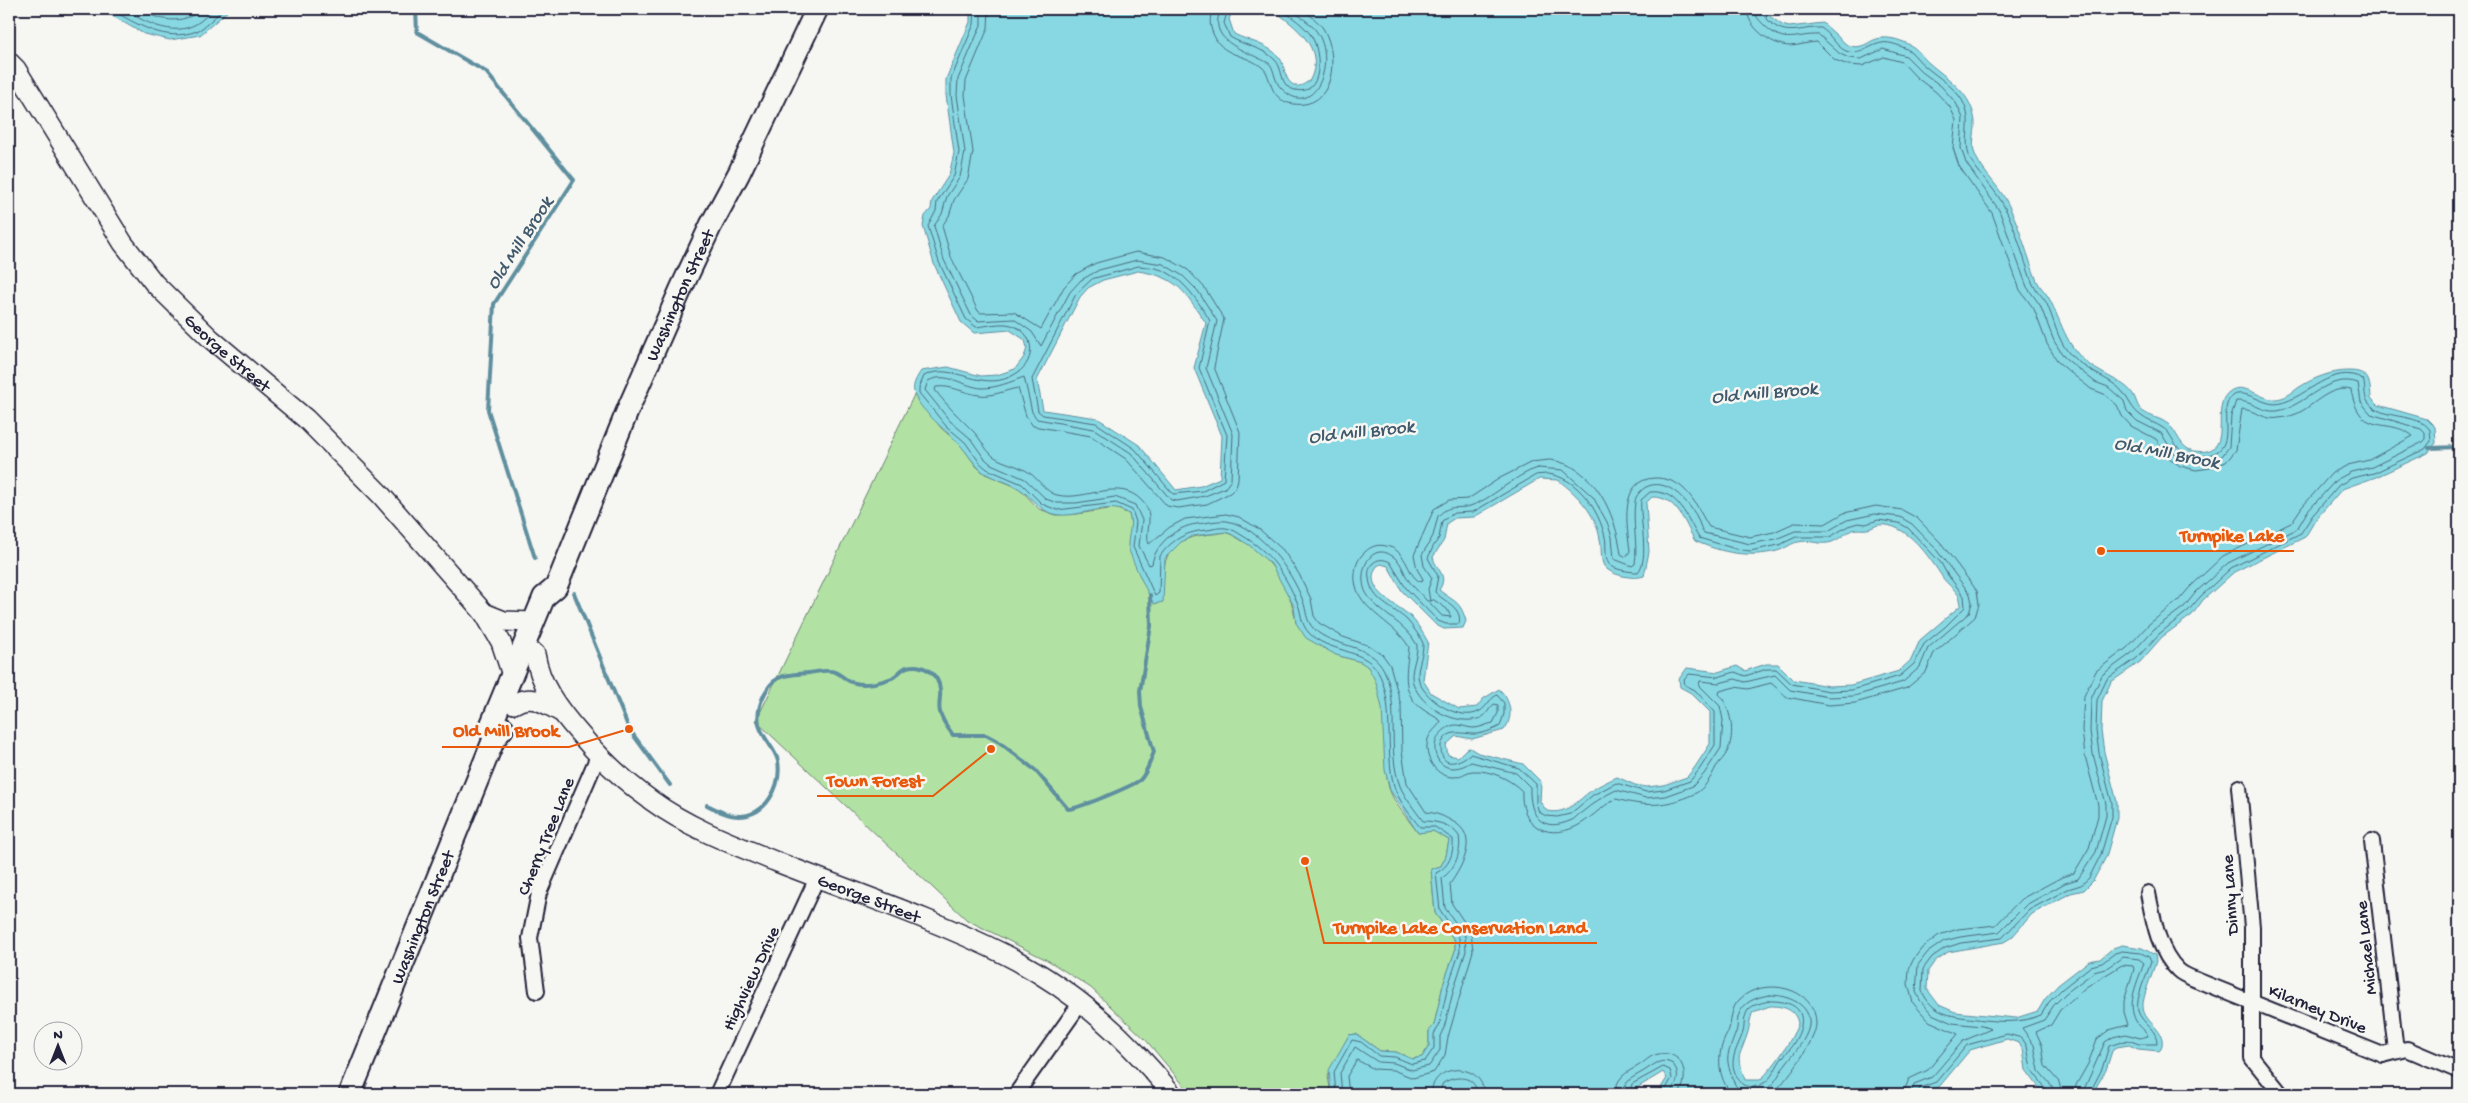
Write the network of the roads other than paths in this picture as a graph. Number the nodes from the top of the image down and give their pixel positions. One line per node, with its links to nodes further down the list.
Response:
1 (817, 9): 3 (main road, Washington Street)
2 (9, 62): 4 (street, George Street)
3 (556, 587): 5 (main road, Washington Street); 6 (main road, Washington Street)
4 (484, 613): 5 (street, George Street); 7 (street, George Street)
5 (534, 622): 7 (main road, Washington Street)
6 (535, 654): 8 (main road, Washington Street); 9 (street, George Street)
7 (512, 676): 10 (main road, Washington Street)
8 (514, 704): 9 (street, George Street); 10 (main road, Washington Street)
9 (560, 712): 11 (street, George Street)
10 (494, 739): 21 (main road, Washington Street)
11 (598, 756): 14 (street, George Street); 16 (street, Cherry Tree Lane)
12 (2239, 787): 18 (street, Dinny Lane)
13 (2372, 841): 19 (street, Michael Lane)
14 (817, 878): 17 (street, George Street); 22 (street, Highview Drive)
15 (2148, 893): 18 (street, Kilarney Drive)
16 (537, 991)
17 (1082, 1001): 23 (street); 24 (street, George Street)
18 (2251, 1001): 19 (street, Kilarney Drive); 25 (street, Dinny Lane)
19 (2396, 1051): 20 (street, Kilarney Drive)
20 (2459, 1071)
21 (350, 1094)
22 (717, 1094)
23 (1016, 1094)
24 (1172, 1094)
25 (2281, 1094)

